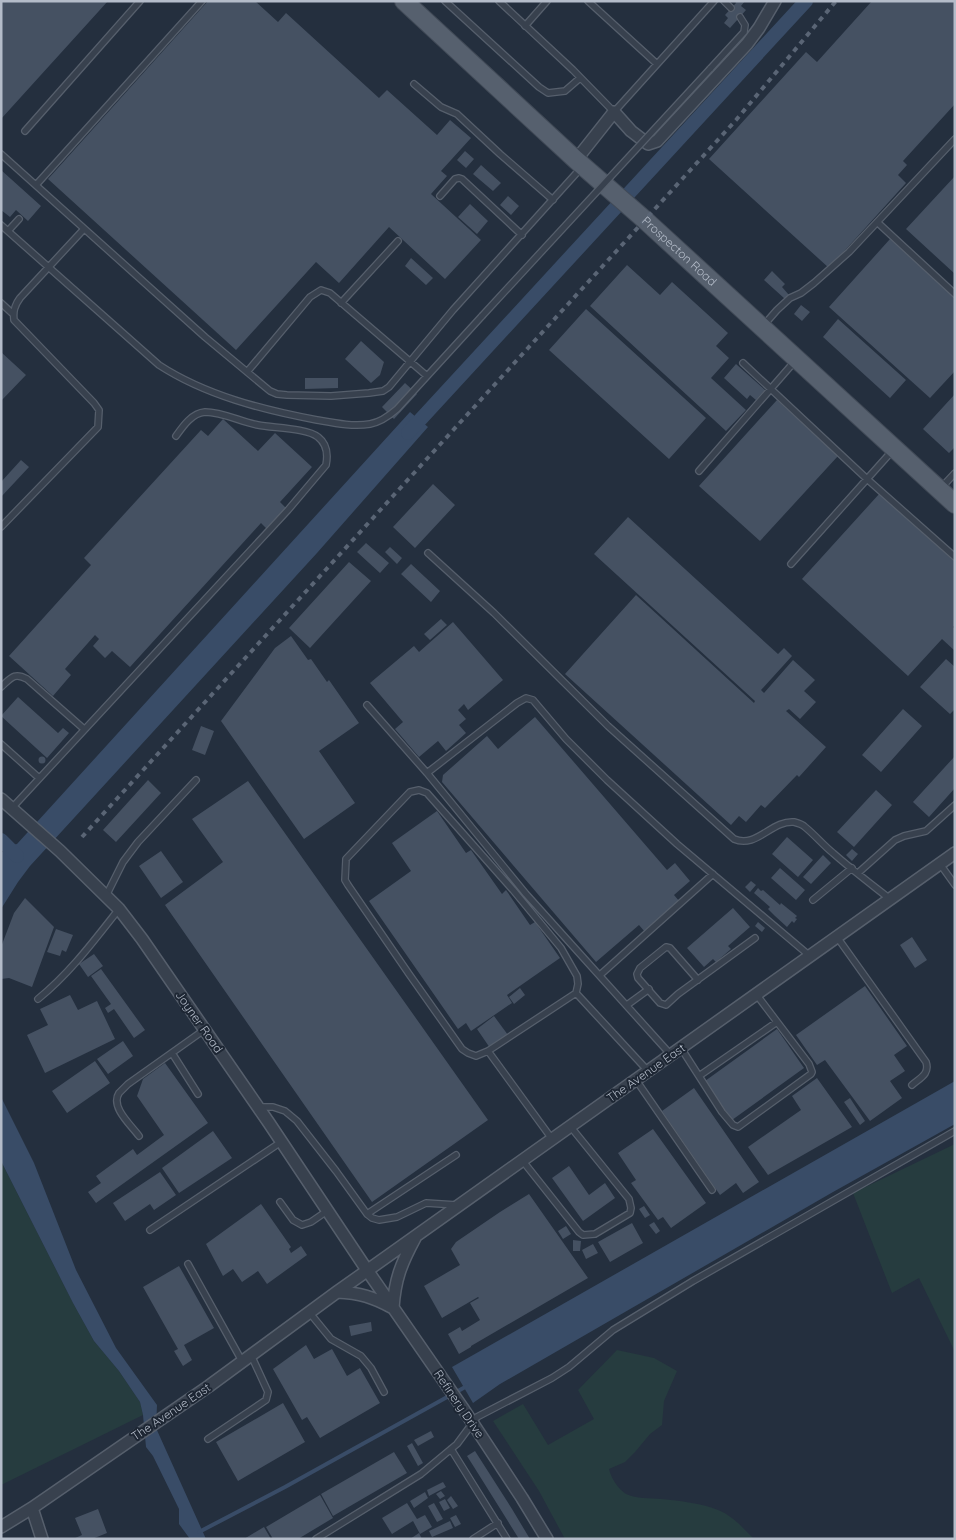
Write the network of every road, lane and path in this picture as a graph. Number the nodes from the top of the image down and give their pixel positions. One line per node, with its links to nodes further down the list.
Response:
1 (140, 1): 18 (lane)
2 (202, 1): 22 (lane)
3 (404, 1): 21 (main road, Prospecton Road)
4 (445, 1): 15 (lane)
5 (499, 1): 13 (lane)
6 (547, 1): 13 (lane)
7 (588, 1): 14 (lane)
8 (714, 1): 14 (lane)
9 (724, 1): 11 (lane)
10 (775, 1): 17 (street)
11 (731, 8)
12 (740, 17): 42 (lane, bridge)
13 (525, 26): 15 (lane)
14 (657, 64): 17 (lane)
15 (580, 78): 17 (lane)
16 (414, 84): 24 (lane)
17 (614, 112): 21 (street)
18 (25, 132)
19 (955, 139): 26 (lane)
20 (1, 154): 22 (lane)
21 (580, 163): 24 (lane); 37 (main road, Prospecton Road)
22 (36, 185): 28 (lane)
23 (440, 196): 30 (lane)
24 (553, 200): 30 (lane)
25 (19, 219): 29 (lane)
26 (877, 222): 33 (lane); 37 (lane)
27 (1, 224): 29 (lane)
28 (84, 229): 32 (lane); 41 (lane)
29 (8, 231): 32 (lane)
30 (522, 234): 39 (lane)
31 (398, 241): 35 (lane)
32 (48, 267): 36 (lane); 42 (lane)
33 (955, 294)
34 (1, 303): 36 (lane)
35 (341, 303): 39 (lane); 41 (lane)
36 (14, 314): 51 (lane)
37 (762, 328): 38 (main road, Prospecton Road)
38 (796, 360): 43 (lane); 45 (main road, Prospecton Road)
39 (410, 362): 41 (lane); 42 (lane)
40 (743, 362): 43 (lane)
41 (247, 372)
42 (427, 376)
43 (771, 388): 46 (lane); 48 (lane)
44 (176, 436): 57 (lane)
45 (894, 449): 48 (lane); 49 (main road, Prospecton Road)
46 (699, 470)
47 (955, 473): 49 (lane)
48 (867, 479): 53 (lane); 54 (lane)
49 (939, 489): 50 (main road, Prospecton Road)
50 (955, 504)
51 (1, 527)
52 (428, 553): 67 (lane)
53 (955, 557)
54 (791, 564)
55 (1, 687): 57 (lane)
56 (367, 704): 59 (lane)
57 (84, 729): 60 (lane)
58 (1, 744): 60 (lane)
59 (427, 773): 69 (lane); 78 (lane)
60 (39, 778): 64 (lane)
61 (196, 780): 71 (lane)
62 (1, 799): 64 (street, Joyner Road)
63 (955, 805): 68 (lane)
64 (11, 809): 71 (street, Joyner Road)
65 (955, 853): 66 (street, The Avenue East)
66 (940, 864): 70 (lane); 72 (street, The Avenue East)
67 (852, 868): 68 (lane); 73 (lane)
68 (858, 873): 72 (lane)
69 (713, 874): 77 (lane); 78 (lane)
70 (955, 885)
71 (106, 896): 74 (street, Joyner Road)
72 (890, 899): 75 (street, The Avenue East)
73 (813, 900)
74 (119, 910): 83 (lane); 86 (street, Joyner Road)
75 (837, 937): 77 (street, The Avenue East); 94 (lane)
76 (755, 938): 79 (lane)
77 (810, 956): 82 (street, The Avenue East)
78 (600, 974): 84 (lane)
79 (698, 980): 80 (lane); 80 (lane)
80 (648, 989): 84 (lane)
81 (576, 993): 88 (lane); 88 (lane); 91 (lane)
82 (756, 994): 85 (lane); 87 (street, The Avenue East)
83 (38, 999)
84 (628, 1005): 90 (lane)
85 (777, 1022): 92 (lane); 92 (lane)
86 (204, 1030): 89 (lane); 96 (street, Joyner Road)
87 (681, 1048): 90 (street, The Avenue East); 92 (lane)
88 (488, 1051): 100 (lane)
89 (172, 1053): 95 (lane); 99 (lane)
90 (671, 1055): 91 (street, The Avenue East)
91 (648, 1072): 93 (street, The Avenue East)
92 (699, 1076)
93 (636, 1080): 97 (street, The Avenue East); 104 (lane)
94 (912, 1085)
95 (198, 1094)
96 (258, 1107): 101 (street, Joyner Road); 108 (lane)
97 (570, 1126): 100 (street, The Avenue East); 103 (lane)
98 (955, 1130): 118 (lane)
99 (139, 1136)
100 (552, 1139): 103 (street, The Avenue East)
101 (281, 1142): 107 (street, Joyner Road); 109 (lane)
102 (456, 1155): 108 (lane)
103 (522, 1160): 106 (street, The Avenue East)
104 (712, 1190)
105 (280, 1202): 107 (lane)
106 (459, 1205): 108 (lane); 110 (street, The Avenue East)
107 (327, 1211): 112 (street, Joyner Road)
108 (367, 1214)
109 (150, 1230)
110 (417, 1235): 112 (street, The Avenue East); 114 (street)
111 (188, 1264): 116 (lane)
112 (367, 1270): 113 (street, The Avenue East); 114 (street, Refinery Drive)
113 (337, 1292): 114 (street); 115 (street, The Avenue East)
114 (393, 1308): 118 (street, Refinery Drive)
115 (309, 1312): 116 (street, The Avenue East); 117 (lane)
116 (247, 1358): 119 (lane); 121 (street, The Avenue East)
117 (384, 1392)
118 (472, 1424): 120 (lane); 128 (street, Refinery Drive)
119 (208, 1439)
120 (451, 1449): 122 (lane); 125 (lane)
121 (32, 1508): 123 (street, The Avenue East); 124 (street)
122 (498, 1523): 126 (lane); 127 (lane)
123 (1, 1527)
124 (42, 1539)
125 (316, 1539)
126 (473, 1539)
127 (507, 1539)
128 (547, 1539)

